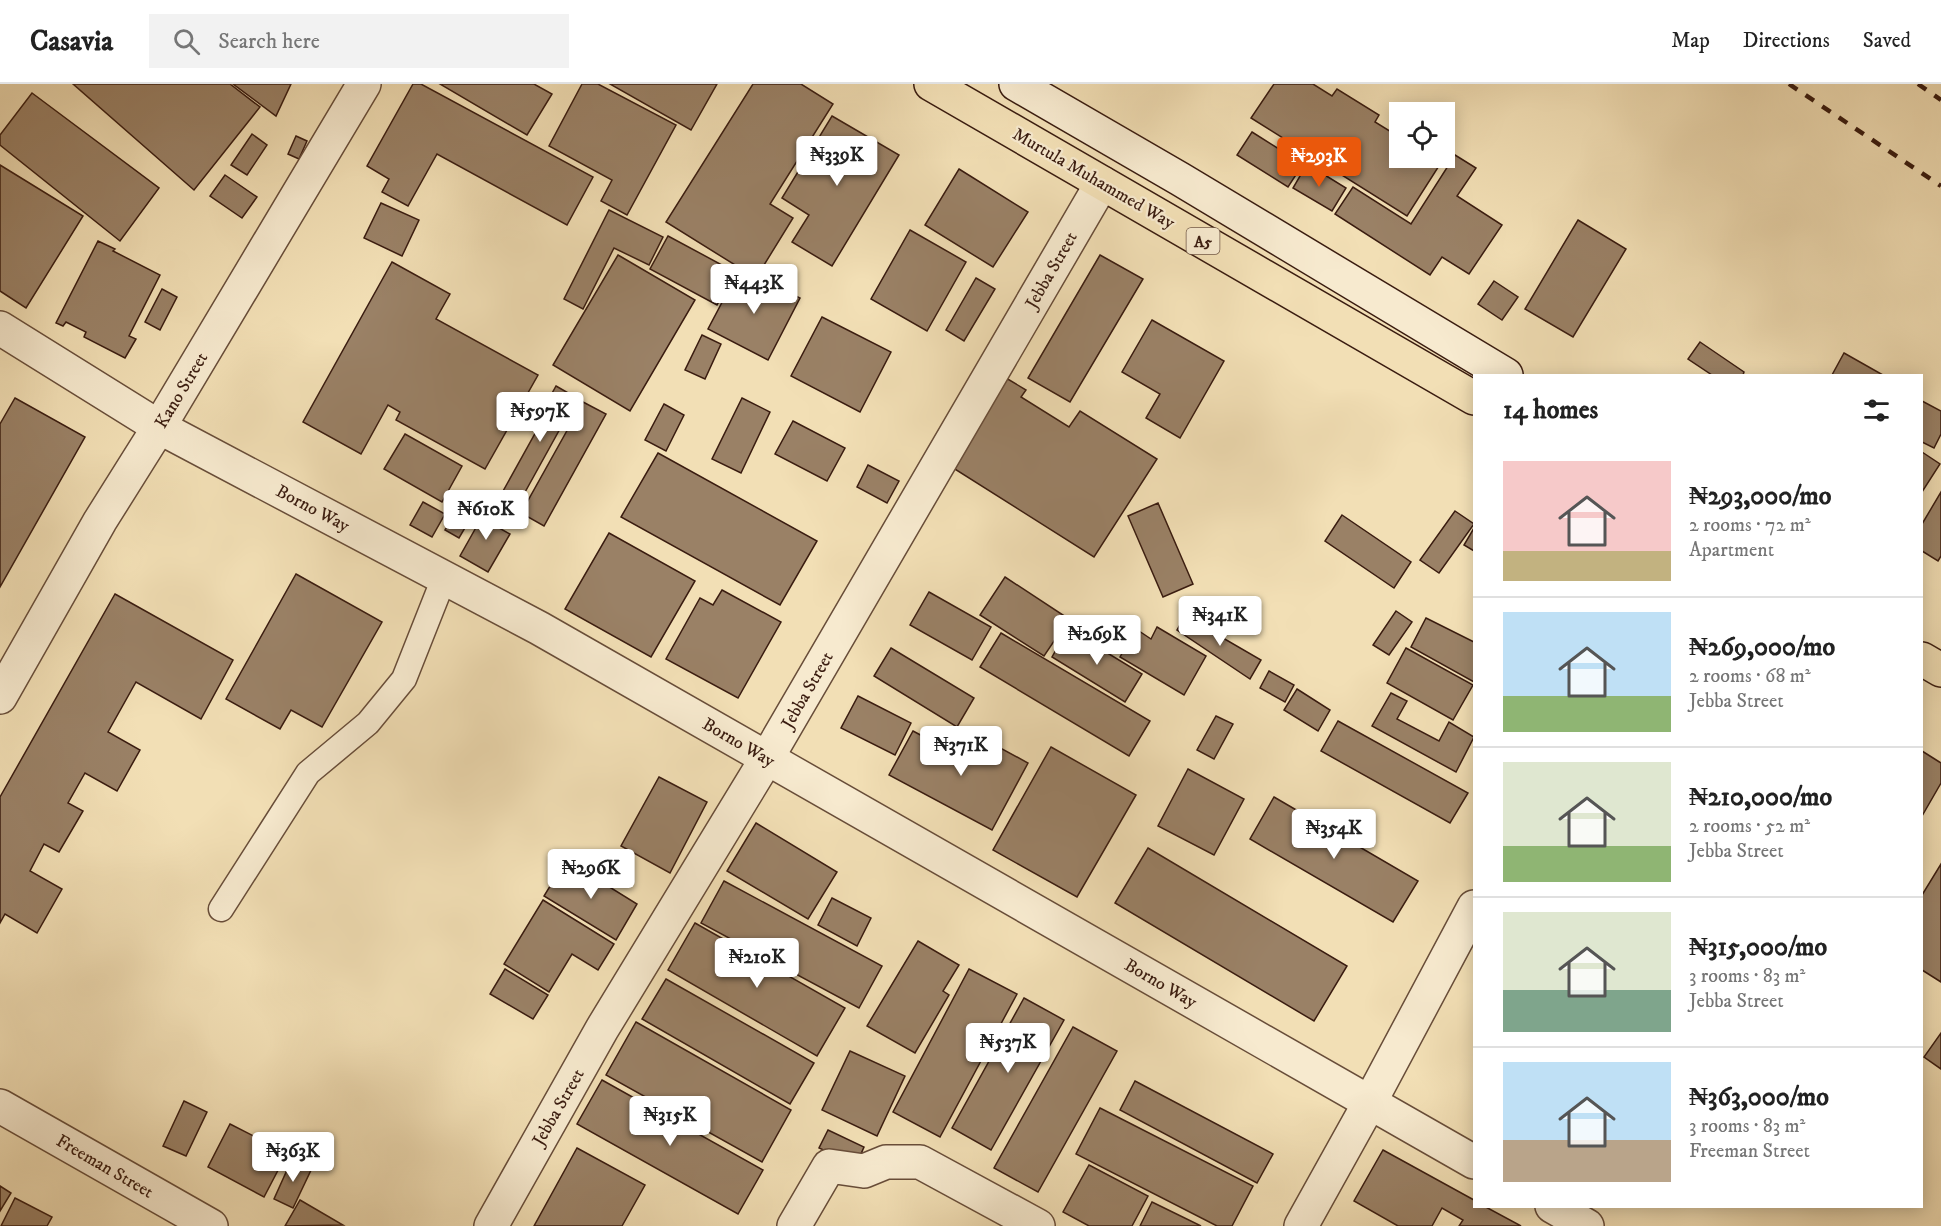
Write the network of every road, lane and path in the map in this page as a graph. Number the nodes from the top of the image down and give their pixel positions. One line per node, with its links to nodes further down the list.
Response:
1 (364, 84): 8 (street, Kano Street)
2 (931, 84): 4 (highway, Murtula Muhammed Way / A5)
3 (1016, 84): 6 (street)
4 (1102, 183): 7 (highway, Murtula Muhammed Way / A5); 13 (street, Jebba Street)
5 (0, 328): 8 (street, Borno Way)
6 (1504, 374)
7 (1473, 397)
8 (159, 427): 9 (street, Borno Way); 12 (street, Kano Street)
9 (444, 578): 13 (street, Borno Way); 14 (lane)
10 (1923, 660): 11 (highway)
11 (1941, 670)
12 (0, 697)
13 (767, 758): 16 (street, Borno Way); 21 (street, Jebba Street)
14 (221, 909)
15 (1473, 909): 16 (street)
16 (1370, 1102): 18 (street, Borno Way); 24 (street)
17 (0, 1106): 20 (street, Freeman Street)
18 (1473, 1161)
19 (1556, 1208): 25 (street)
20 (211, 1226)
21 (491, 1226)
22 (794, 1226): 23 (street)
23 (1038, 1226)
24 (1301, 1226)
25 (1587, 1226)

